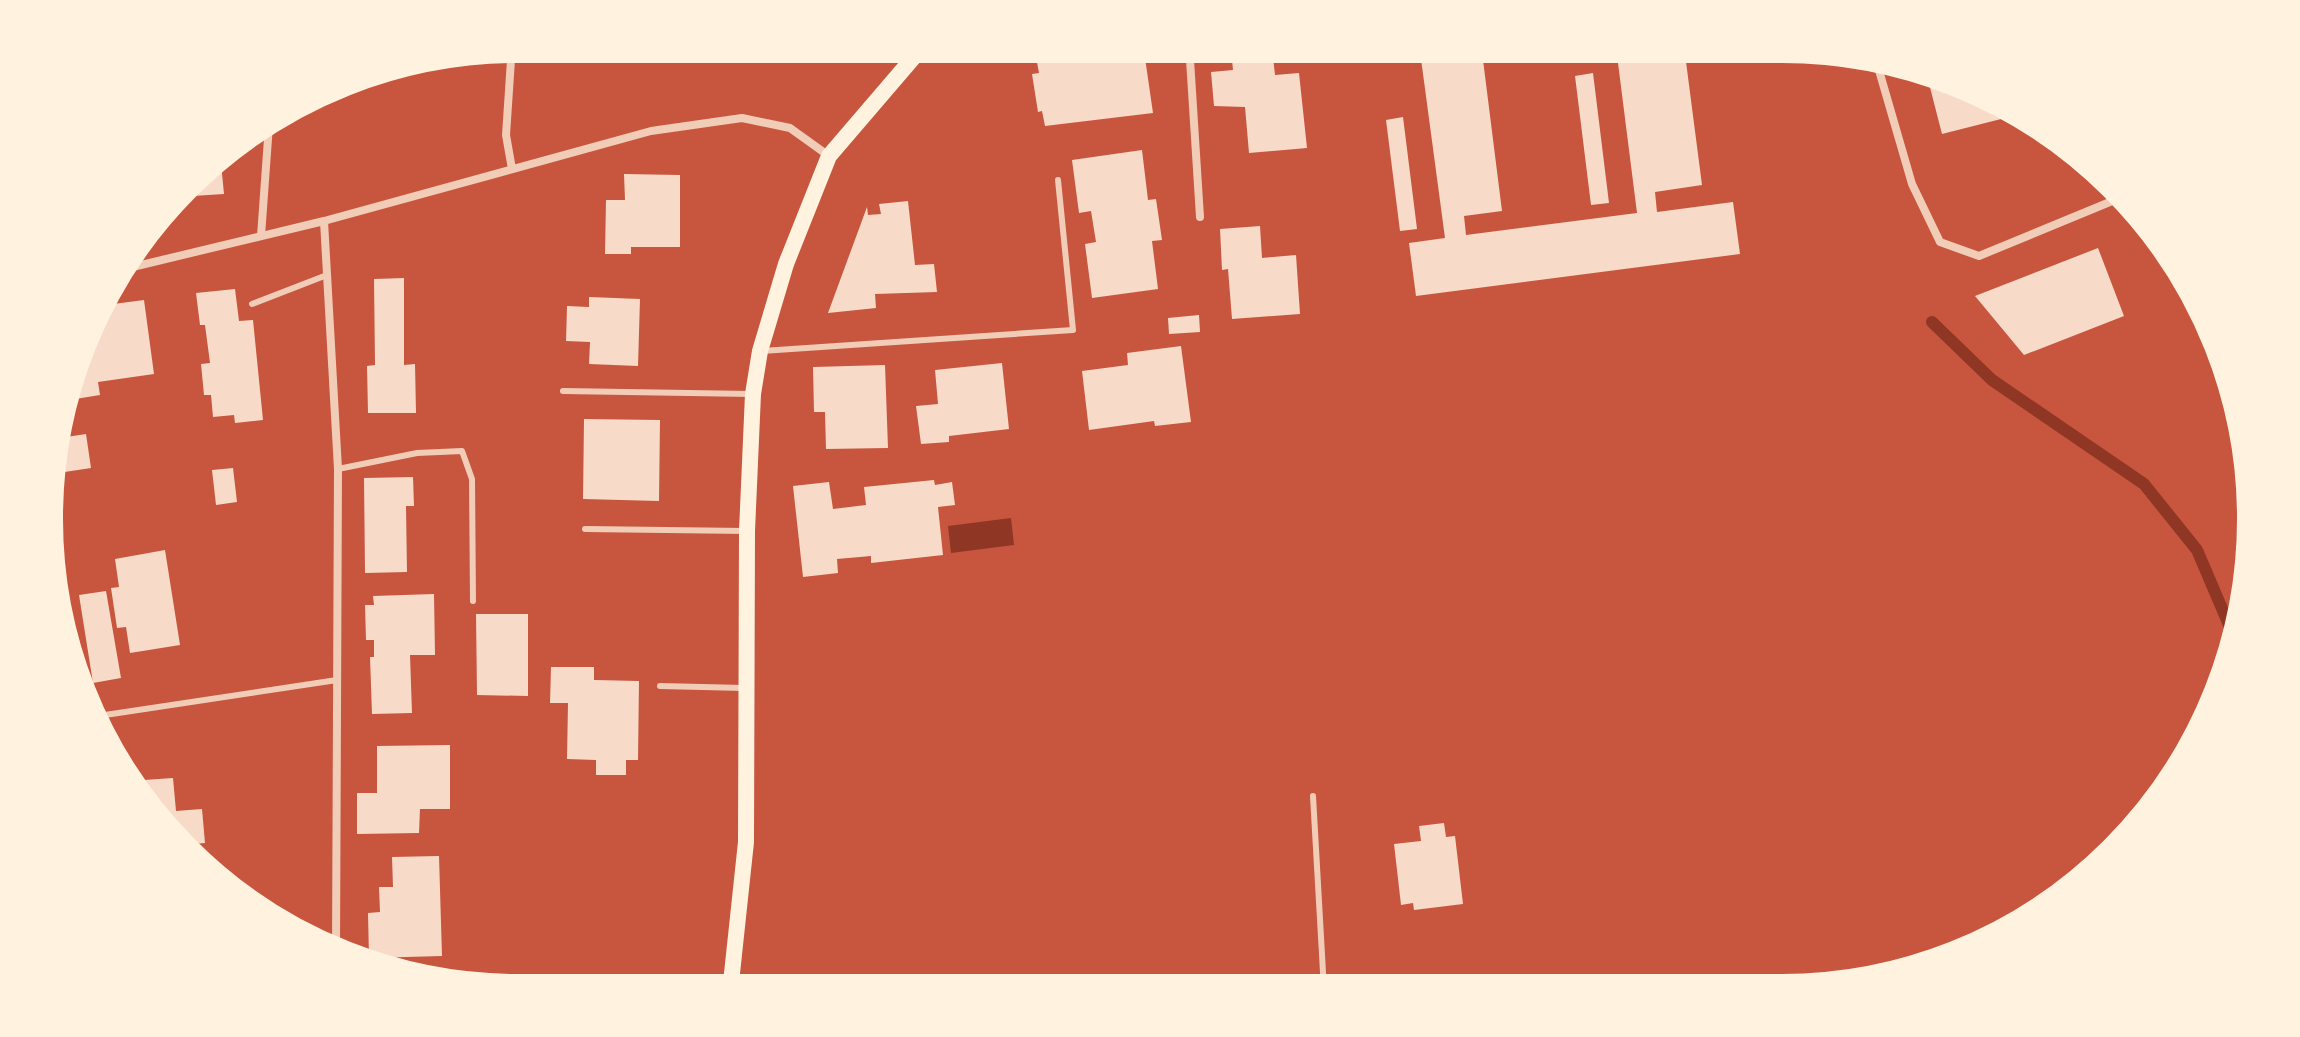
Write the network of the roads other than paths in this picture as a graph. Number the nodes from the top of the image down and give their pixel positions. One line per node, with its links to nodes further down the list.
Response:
1 (511, 58): 7 (street)
2 (913, 58): 6 (main road)
3 (1190, 58): 10 (street)
4 (1879, 69): 9 (street)
5 (268, 133): 12 (street)
6 (829, 156): 7 (street); 16 (main road)
7 (512, 169): 11 (street)
8 (1058, 180): 16 (lane)
9 (2114, 200)
10 (1200, 217)
11 (324, 221): 12 (street); 14 (street)
12 (261, 236): 13 (street)
13 (134, 267)
14 (327, 275): 15 (lane); 19 (street)
15 (252, 304)
16 (760, 351): 18 (main road)
17 (563, 391): 18 (lane)
18 (753, 394): 21 (main road)
19 (338, 469): 22 (lane); 23 (street)
20 (585, 529): 21 (lane)
21 (747, 531): 25 (main road)
22 (473, 601)
23 (337, 680): 26 (lane); 28 (street)
24 (660, 686): 25 (lane)
25 (748, 688): 29 (main road)
26 (105, 715)
27 (1313, 796): 30 (lane)
28 (336, 941)
29 (731, 979)
30 (1323, 979)

